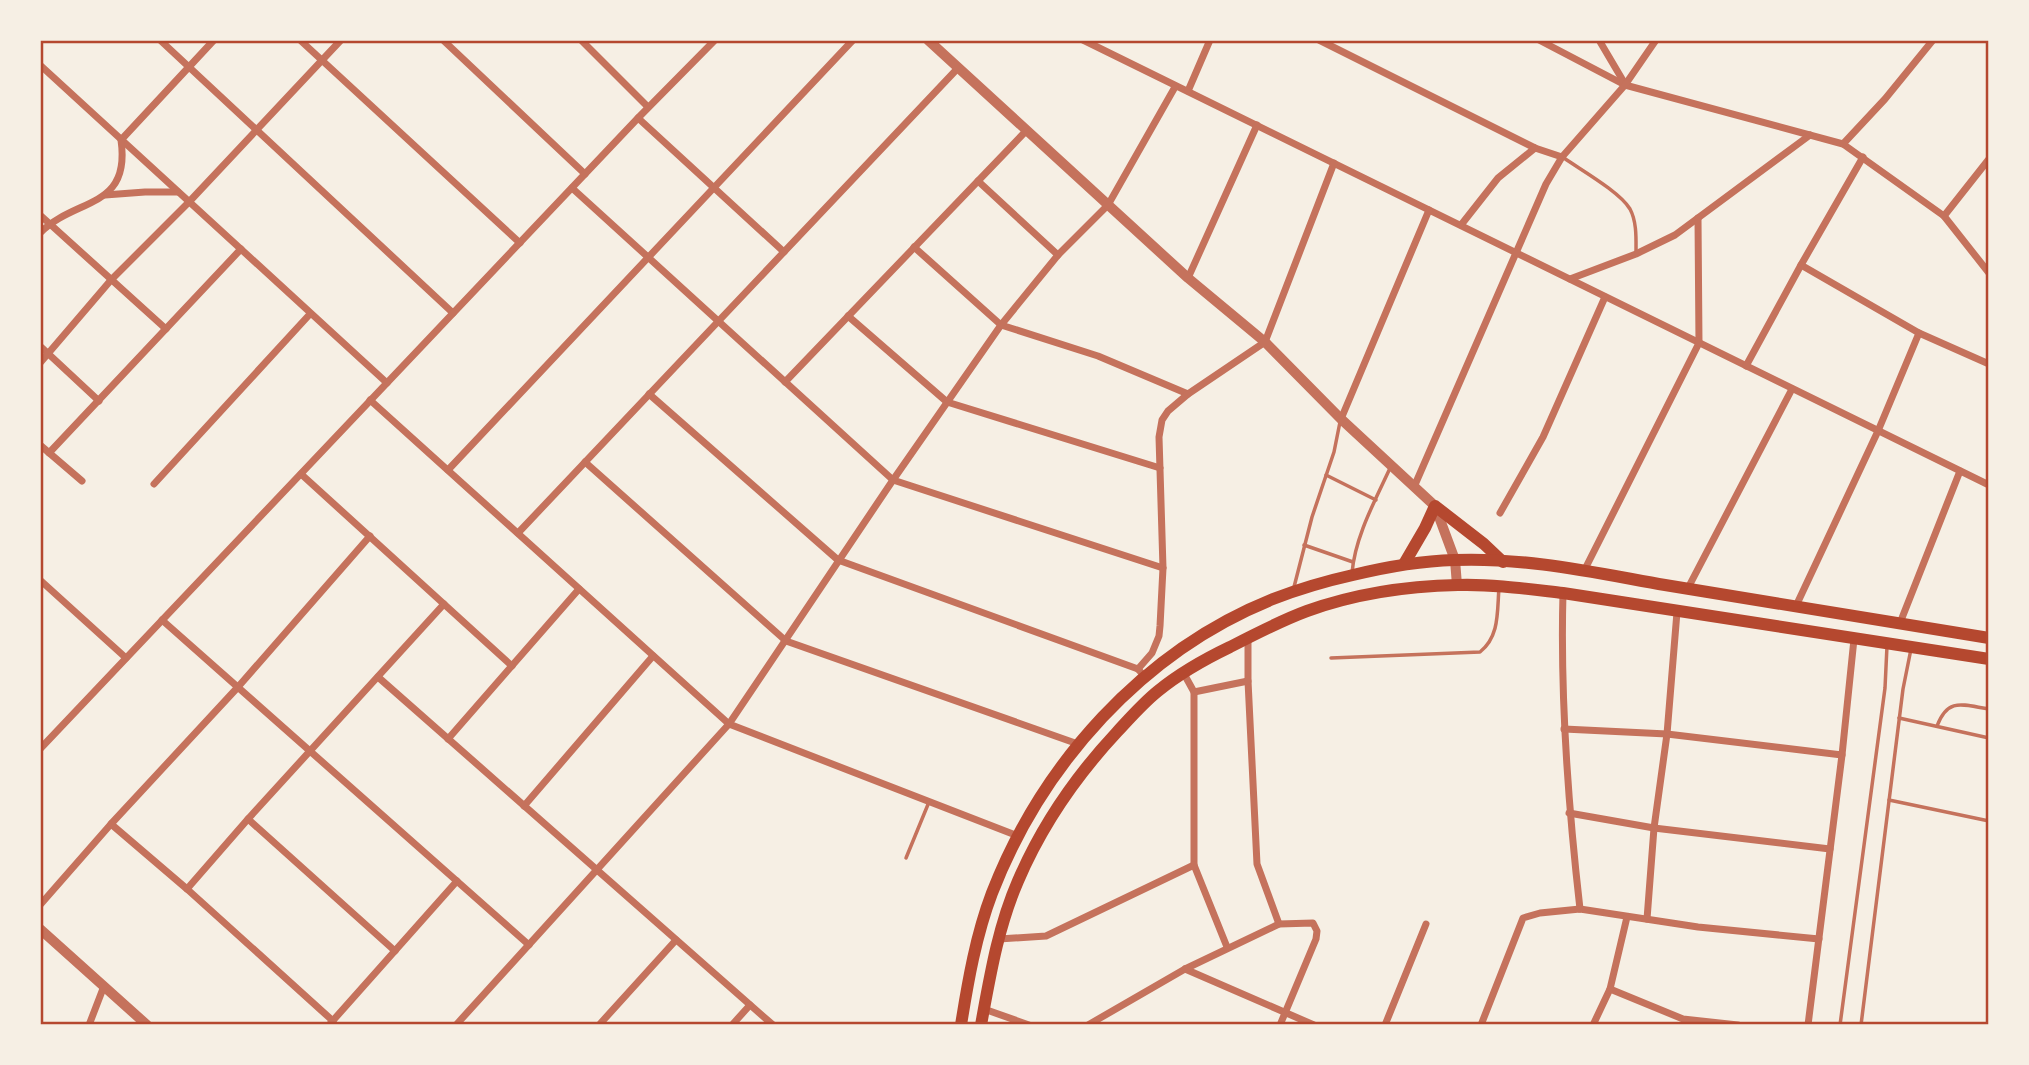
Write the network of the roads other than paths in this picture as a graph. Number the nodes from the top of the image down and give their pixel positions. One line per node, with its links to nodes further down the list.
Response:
1 (160, 40): 19 (street)
2 (214, 40): 19 (street)
3 (300, 40): 17 (street)
4 (341, 40): 17 (street)
5 (443, 40): 37 (street)
6 (580, 40): 24 (street)
7 (715, 40): 24 (street)
8 (853, 40): 40 (street)
9 (928, 40): 20 (street)
10 (1083, 40): 22 (street)
11 (1210, 40): 23 (street)
12 (1319, 40): 32 (street)
13 (1539, 40): 21 (street)
14 (1600, 40): 21 (street)
15 (1656, 40): 21 (street)
16 (1933, 40): 31 (street)
17 (322, 60): 27 (street); 52 (street)
18 (40, 65): 30 (street)
19 (189, 67): 27 (street); 30 (street)
20 (958, 68): 28 (street); 55 (street)
21 (1625, 85): 29 (street); 33 (street)
22 (1175, 87): 23 (street); 44 (street)
23 (1188, 91): 26 (street)
24 (649, 107): 25 (street)
25 (638, 118): 37 (street); 40 (street)
26 (1258, 125): 36 (street); 62 (street)
27 (257, 130): 43 (street); 66 (street)
28 (1026, 131): 38 (street); 44 (street)
29 (1810, 135): 31 (street); 48 (street)
30 (121, 140): 41 (street); 42 (street)
31 (1843, 144): 34 (street)
32 (1535, 148): 33 (street); 50 (street)
33 (1562, 157): 56 (street); 57 (lane)
34 (1863, 157): 47 (street); 60 (street)
35 (1989, 159): 47 (street)
36 (1334, 163): 45 (street); 73 (street)
37 (585, 174): 39 (street)
38 (978, 181): 53 (street); 58 (street)
39 (572, 188): 52 (street); 59 (street)
40 (714, 188): 55 (street); 59 (street)
41 (178, 192): 42 (street); 43 (street)
42 (105, 195): 49 (street)
43 (189, 202): 54 (street); 64 (street)
44 (1108, 205): 58 (street); 62 (street)
45 (1429, 210): 50 (street); 88 (street)
46 (40, 215): 49 (street)
47 (1944, 216): 61 (street)
48 (1698, 218): 57 (street); 74 (street)
49 (50, 223): 51 (street); 64 (street)
50 (1461, 225): 56 (street)
51 (40, 233)
52 (520, 243): 66 (street)
53 (915, 247): 68 (street); 70 (street)
54 (241, 249): 67 (street); 71 (street)
55 (784, 252): 69 (street)
56 (1516, 253): 63 (street); 103 (street)
57 (1636, 254): 63 (street)
58 (1058, 256): 70 (street)
59 (648, 257): 69 (street); 95 (street)
60 (1801, 265): 72 (street); 79 (street)
61 (1989, 273)
62 (1188, 278): 73 (street)
63 (1570, 279): 65 (street)
64 (111, 280): 71 (street); 76 (street)
65 (1605, 297): 74 (street); 106 (street)
66 (453, 313): 81 (street)
67 (310, 314): 81 (street); 101 (street)
68 (848, 316): 80 (street); 87 (street)
69 (718, 321): 80 (street); 83 (street)
70 (1001, 325): 84 (street); 87 (street)
71 (166, 330): 86 (street)
72 (1919, 332): 78 (street); 89 (street)
73 (1265, 342): 84 (street); 88 (street)
74 (1699, 343): 79 (street); 116 (street)
75 (40, 346): 76 (street)
76 (49, 354): 77 (street); 86 (street)
77 (40, 363)
78 (1989, 364)
79 (1746, 366): 82 (street)
80 (785, 382): 99 (street)
81 (387, 383): 85 (street)
82 (1792, 389): 89 (street); 120 (street)
83 (649, 394): 92 (street); 111 (street)
84 (1188, 394): 94 (street)
85 (370, 400): 95 (street); 97 (street)
86 (99, 401): 91 (street)
87 (947, 402): 94 (street); 99 (street)
88 (1341, 419): 93 (street); 98 (lane)
89 (1878, 431): 96 (street); 125 (street)
90 (40, 444): 91 (street)
91 (49, 453): 100 (street)
92 (585, 462): 107 (street); 132 (street)
93 (1391, 466): 103 (street); 104 (lane)
94 (1160, 468): 114 (street)
95 (448, 470): 107 (street)
96 (1960, 471): 102 (street); 128 (street)
97 (301, 474): 108 (street); 127 (street)
98 (1326, 475): 104 (lane); 109 (lane)
99 (893, 480): 111 (street); 114 (street)
100 (82, 481)
101 (154, 484)
102 (1989, 485)
103 (1414, 487): 105 (street)
104 (1376, 500): 115 (lane)
105 (1435, 506): 110 (street); 112 (main road); 113 (main road)
106 (1500, 513)
107 (518, 533): 121 (street)
108 (370, 536): 124 (street); 144 (street)
109 (1304, 545): 115 (lane); 122 (lane)
110 (1455, 559): 112 (main road); 113 (main road); 118 (street)
111 (838, 560): 132 (street); 141 (street)
112 (1503, 562): 116 (main road)
113 (1404, 564): 115 (main road)
114 (1163, 568): 141 (street)
115 (1352, 568): 122 (main road)
116 (1584, 572): 120 (main road)
117 (40, 580): 136 (street)
118 (1457, 585): 119 (main road); 129 (main road)
119 (1499, 585): 123 (main road); 137 (lane)
120 (1688, 588): 125 (main road)
121 (579, 589): 135 (street); 139 (street)
122 (1292, 592): 141 (main road)
123 (1563, 593): 126 (main road); 150 (street)
124 (444, 604): 139 (street); 142 (street)
125 (1796, 606): 128 (main road)
126 (1677, 612): 131 (main road); 151 (street)
127 (162, 620): 136 (street); 144 (street)
128 (1900, 623): 130 (main road)
129 (1248, 637): 140 (main road); 143 (street)
130 (1989, 638)
131 (1854, 639): 133 (main road); 157 (street)
132 (786, 641): 148 (street); 154 (street)
133 (1887, 644): 134 (main road); 211 (lane)
134 (1911, 646): 138 (main road); 147 (lane)
135 (653, 656): 148 (street); 160 (street)
136 (126, 658): 155 (street)
137 (1331, 658)
138 (1989, 659)
139 (512, 666): 153 (street)
140 (1183, 672): 145 (street); 180 (main road)
141 (1142, 673): 154 (main road)
142 (377, 677): 153 (street); 156 (street)
143 (1248, 681): 145 (street); 177 (street)
144 (238, 687): 156 (street); 164 (street)
145 (1194, 692): 169 (street)
146 (1989, 709): 149 (lane)
147 (1899, 718): 149 (lane); 158 (lane)
148 (729, 724): 159 (street); 170 (street)
149 (1937, 726): 152 (lane)
150 (1564, 729): 151 (street); 161 (street)
151 (1667, 734): 157 (street); 165 (street)
152 (1989, 738)
153 (448, 739): 160 (street)
154 (1078, 744): 166 (main road)
155 (40, 749)
156 (311, 751): 162 (street); 171 (street)
157 (1842, 755): 167 (street)
158 (1889, 800): 163 (lane); 193 (lane)
159 (929, 802): 166 (street); 168 (lane)
160 (524, 806): 170 (street)
161 (1569, 813): 165 (street); 174 (street)
162 (248, 819): 172 (street); 185 (street)
163 (1989, 821)
164 (111, 824): 172 (street); 173 (street)
165 (1654, 828): 167 (street); 176 (street)
166 (1018, 836): 200 (main road)
167 (1830, 849): 181 (street)
168 (906, 858)
169 (1194, 865): 180 (street); 184 (street)
170 (597, 870): 182 (street); 183 (street)
171 (457, 881): 183 (street); 185 (street)
172 (187, 889): 192 (street)
173 (40, 905)
174 (1580, 909): 175 (street); 207 (street)
175 (1627, 917): 176 (street); 188 (street)
176 (1647, 919): 181 (street)
177 (1279, 924): 184 (street); 191 (street)
178 (1426, 924): 206 (street)
179 (40, 929): 187 (street)
180 (998, 939): 190 (main road)
181 (1819, 939): 210 (street)
182 (676, 940): 189 (street); 197 (street)
183 (529, 945): 196 (street)
184 (1227, 947): 186 (street)
185 (395, 951): 192 (street)
186 (1185, 969): 191 (street); 203 (street)
187 (104, 986): 194 (street); 195 (street)
188 (1610, 989): 208 (street); 209 (street)
189 (750, 1005): 198 (street); 199 (street)
190 (984, 1009): 201 (main road); 202 (street)
191 (1284, 1013): 204 (street); 205 (street)
192 (331, 1023)
193 (1862, 1023)
194 (89, 1025)
195 (147, 1025)
196 (456, 1025)
197 (598, 1025)
198 (732, 1025)
199 (773, 1025)
200 (961, 1025)
201 (981, 1025)
202 (1029, 1025)
203 (1088, 1025)
204 (1280, 1025)
205 (1314, 1025)
206 (1385, 1025)
207 (1482, 1025)
208 (1593, 1025)
209 (1738, 1025)
210 (1808, 1025)
211 (1840, 1025)

